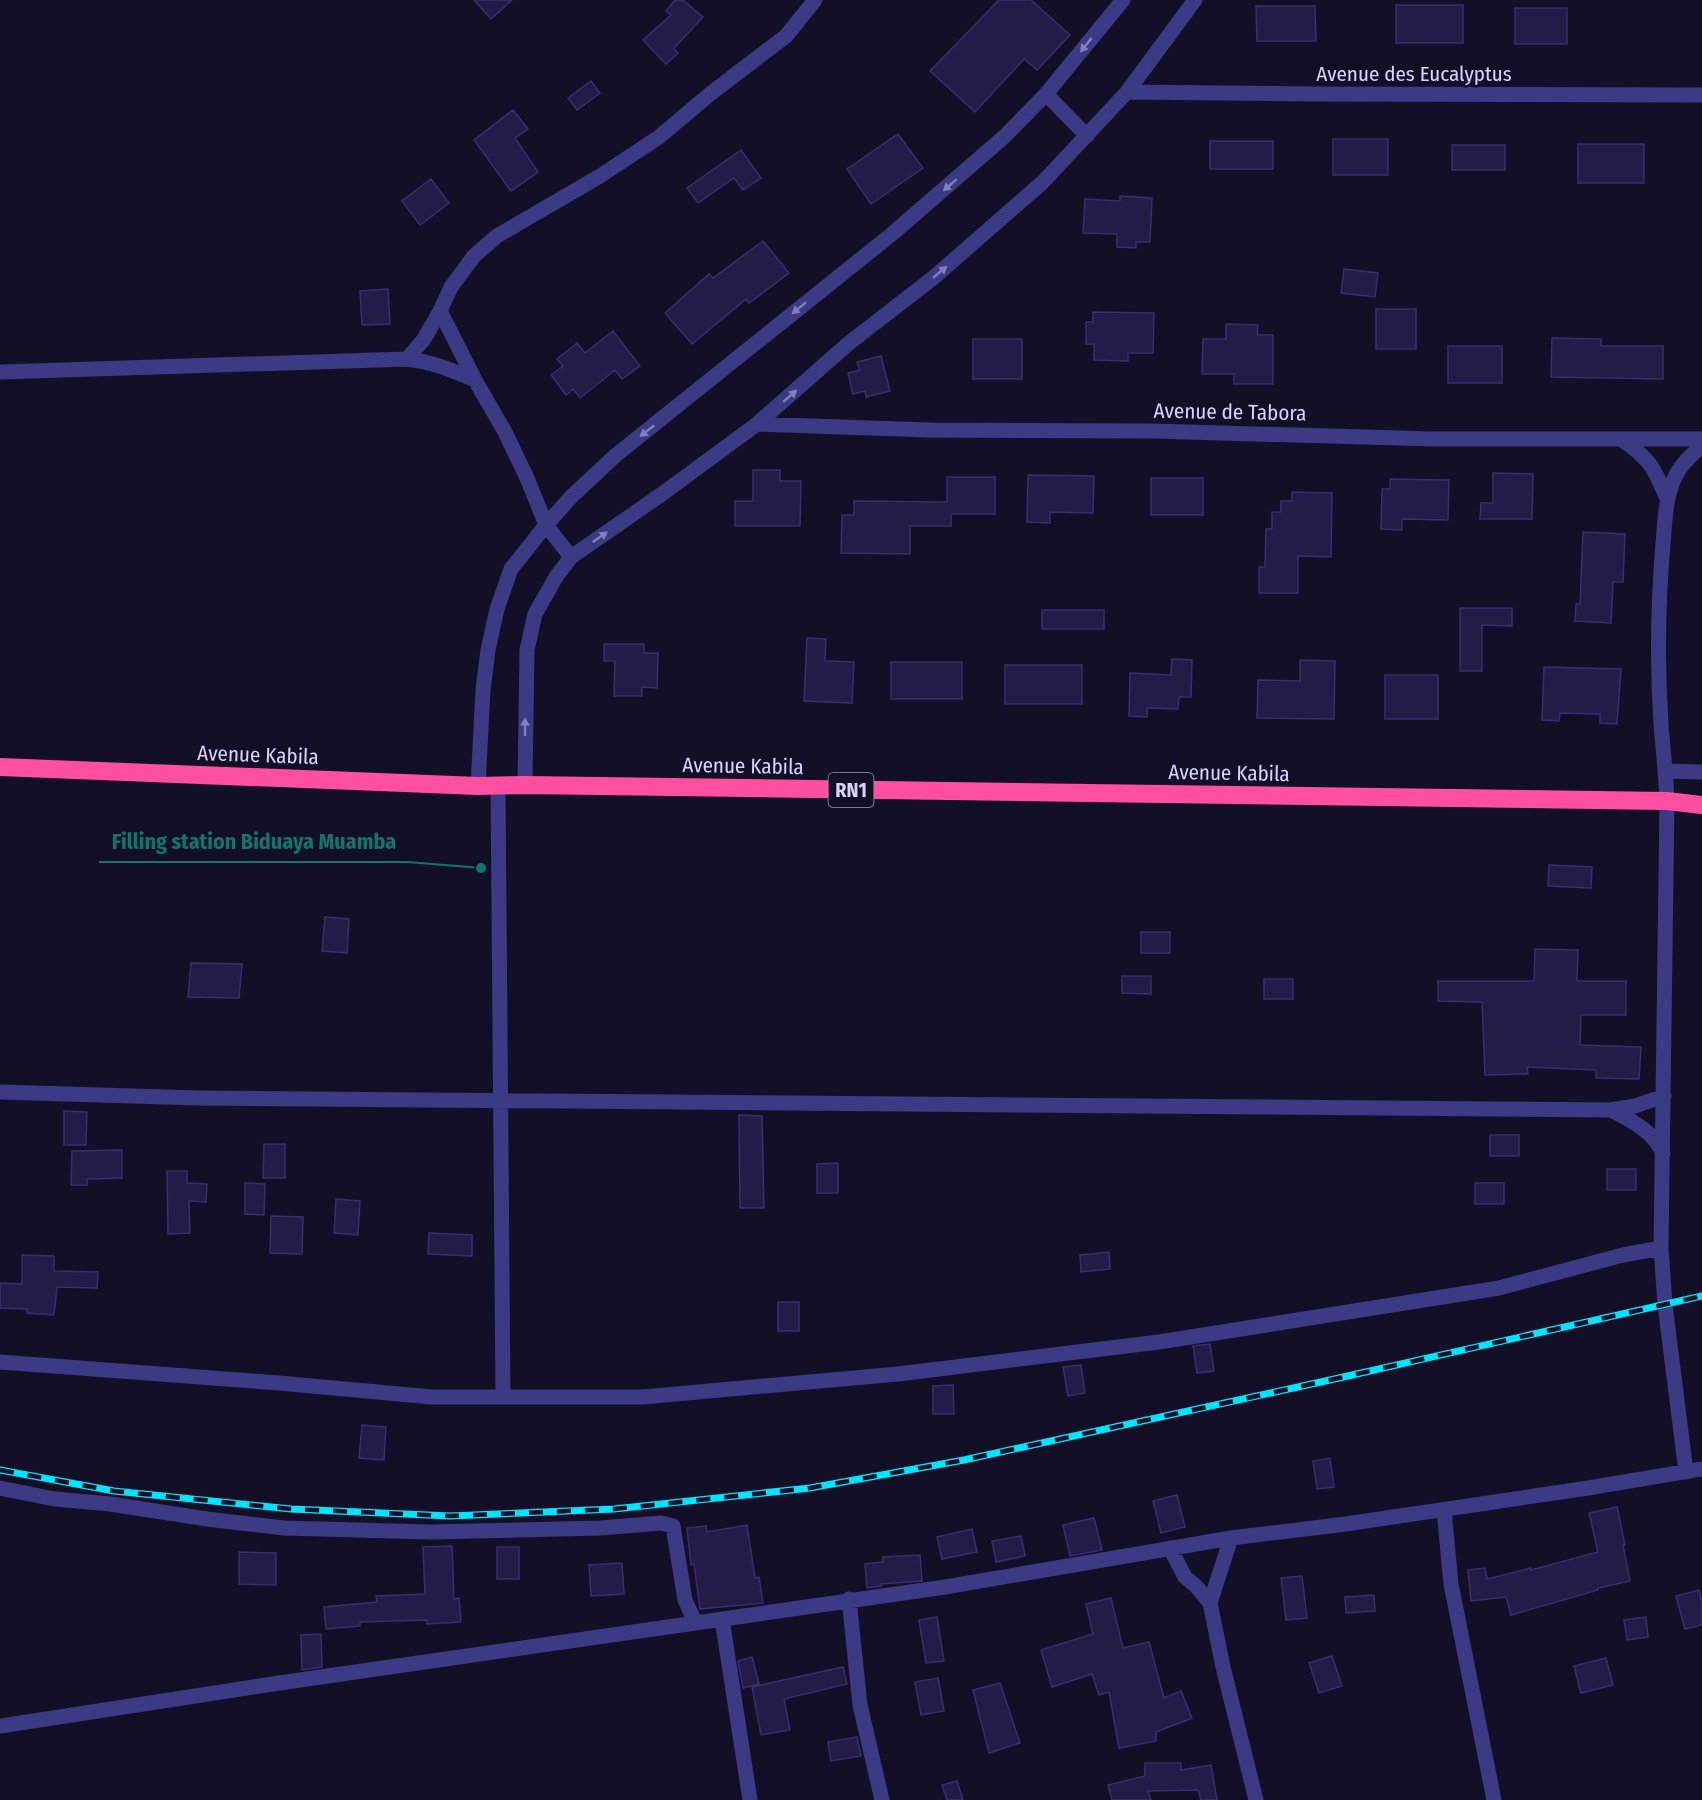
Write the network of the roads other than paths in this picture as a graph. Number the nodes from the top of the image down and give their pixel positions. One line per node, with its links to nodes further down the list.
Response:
1 (815, 0): 8 (street)
2 (1123, 0): 5 (street, one-way to 5)
3 (1196, 0): 4 (street)
4 (1126, 92): 6 (street, Avenue des Eucalyptus); 7 (street)
5 (1046, 93): 7 (street); 17 (street, one-way to 17)
6 (1702, 95)
7 (1087, 136): 12 (street, one-way to 7)
8 (440, 311): 9 (street); 11 (street)
9 (407, 359): 10 (street); 11 (street)
10 (0, 372)
11 (474, 380): 17 (street)
12 (757, 424): 13 (street, Avenue de Tabora); 18 (street, one-way to 12)
13 (1621, 438): 14 (street, Avenue de Tabora); 16 (street)
14 (1702, 439)
15 (1702, 446): 16 (street)
16 (1667, 499): 20 (street)
17 (546, 525): 18 (street); 23 (street)
18 (571, 557): 22 (street, one-way to 18)
19 (0, 767): 23 (highway, Avenue Kabila / RN1)
20 (1666, 771): 21 (street); 25 (street)
21 (1702, 772)
22 (525, 785): 24 (highway, Avenue Kabila / RN1); 25 (highway, Avenue Kabila / RN1)
23 (478, 786): 24 (highway, Avenue Kabila / RN1)
24 (498, 786): 29 (street)
25 (1667, 801): 26 (highway, Avenue Kabila / RN1); 28 (street)
26 (1702, 805)
27 (0, 1092): 29 (street)
28 (1664, 1096): 30 (street); 31 (street)
29 (501, 1100): 30 (street); 34 (street)
30 (1611, 1110): 31 (street)
31 (1663, 1154): 32 (street)
32 (1661, 1248): 34 (street); 36 (street)
33 (0, 1362): 34 (street)
34 (503, 1397)
35 (1702, 1469): 36 (street)
36 (1686, 1472): 38 (street)
37 (0, 1488): 44 (street)
38 (1443, 1510): 39 (street); 49 (street)
39 (1231, 1538): 40 (street); 42 (street)
40 (1170, 1548): 41 (street); 42 (street)
41 (849, 1599): 43 (street); 47 (street)
42 (1210, 1603): 48 (street)
43 (723, 1618): 44 (street); 46 (street)
44 (695, 1622): 45 (street)
45 (0, 1726)
46 (750, 1800)
47 (882, 1800)
48 (1256, 1800)
49 (1494, 1800)

